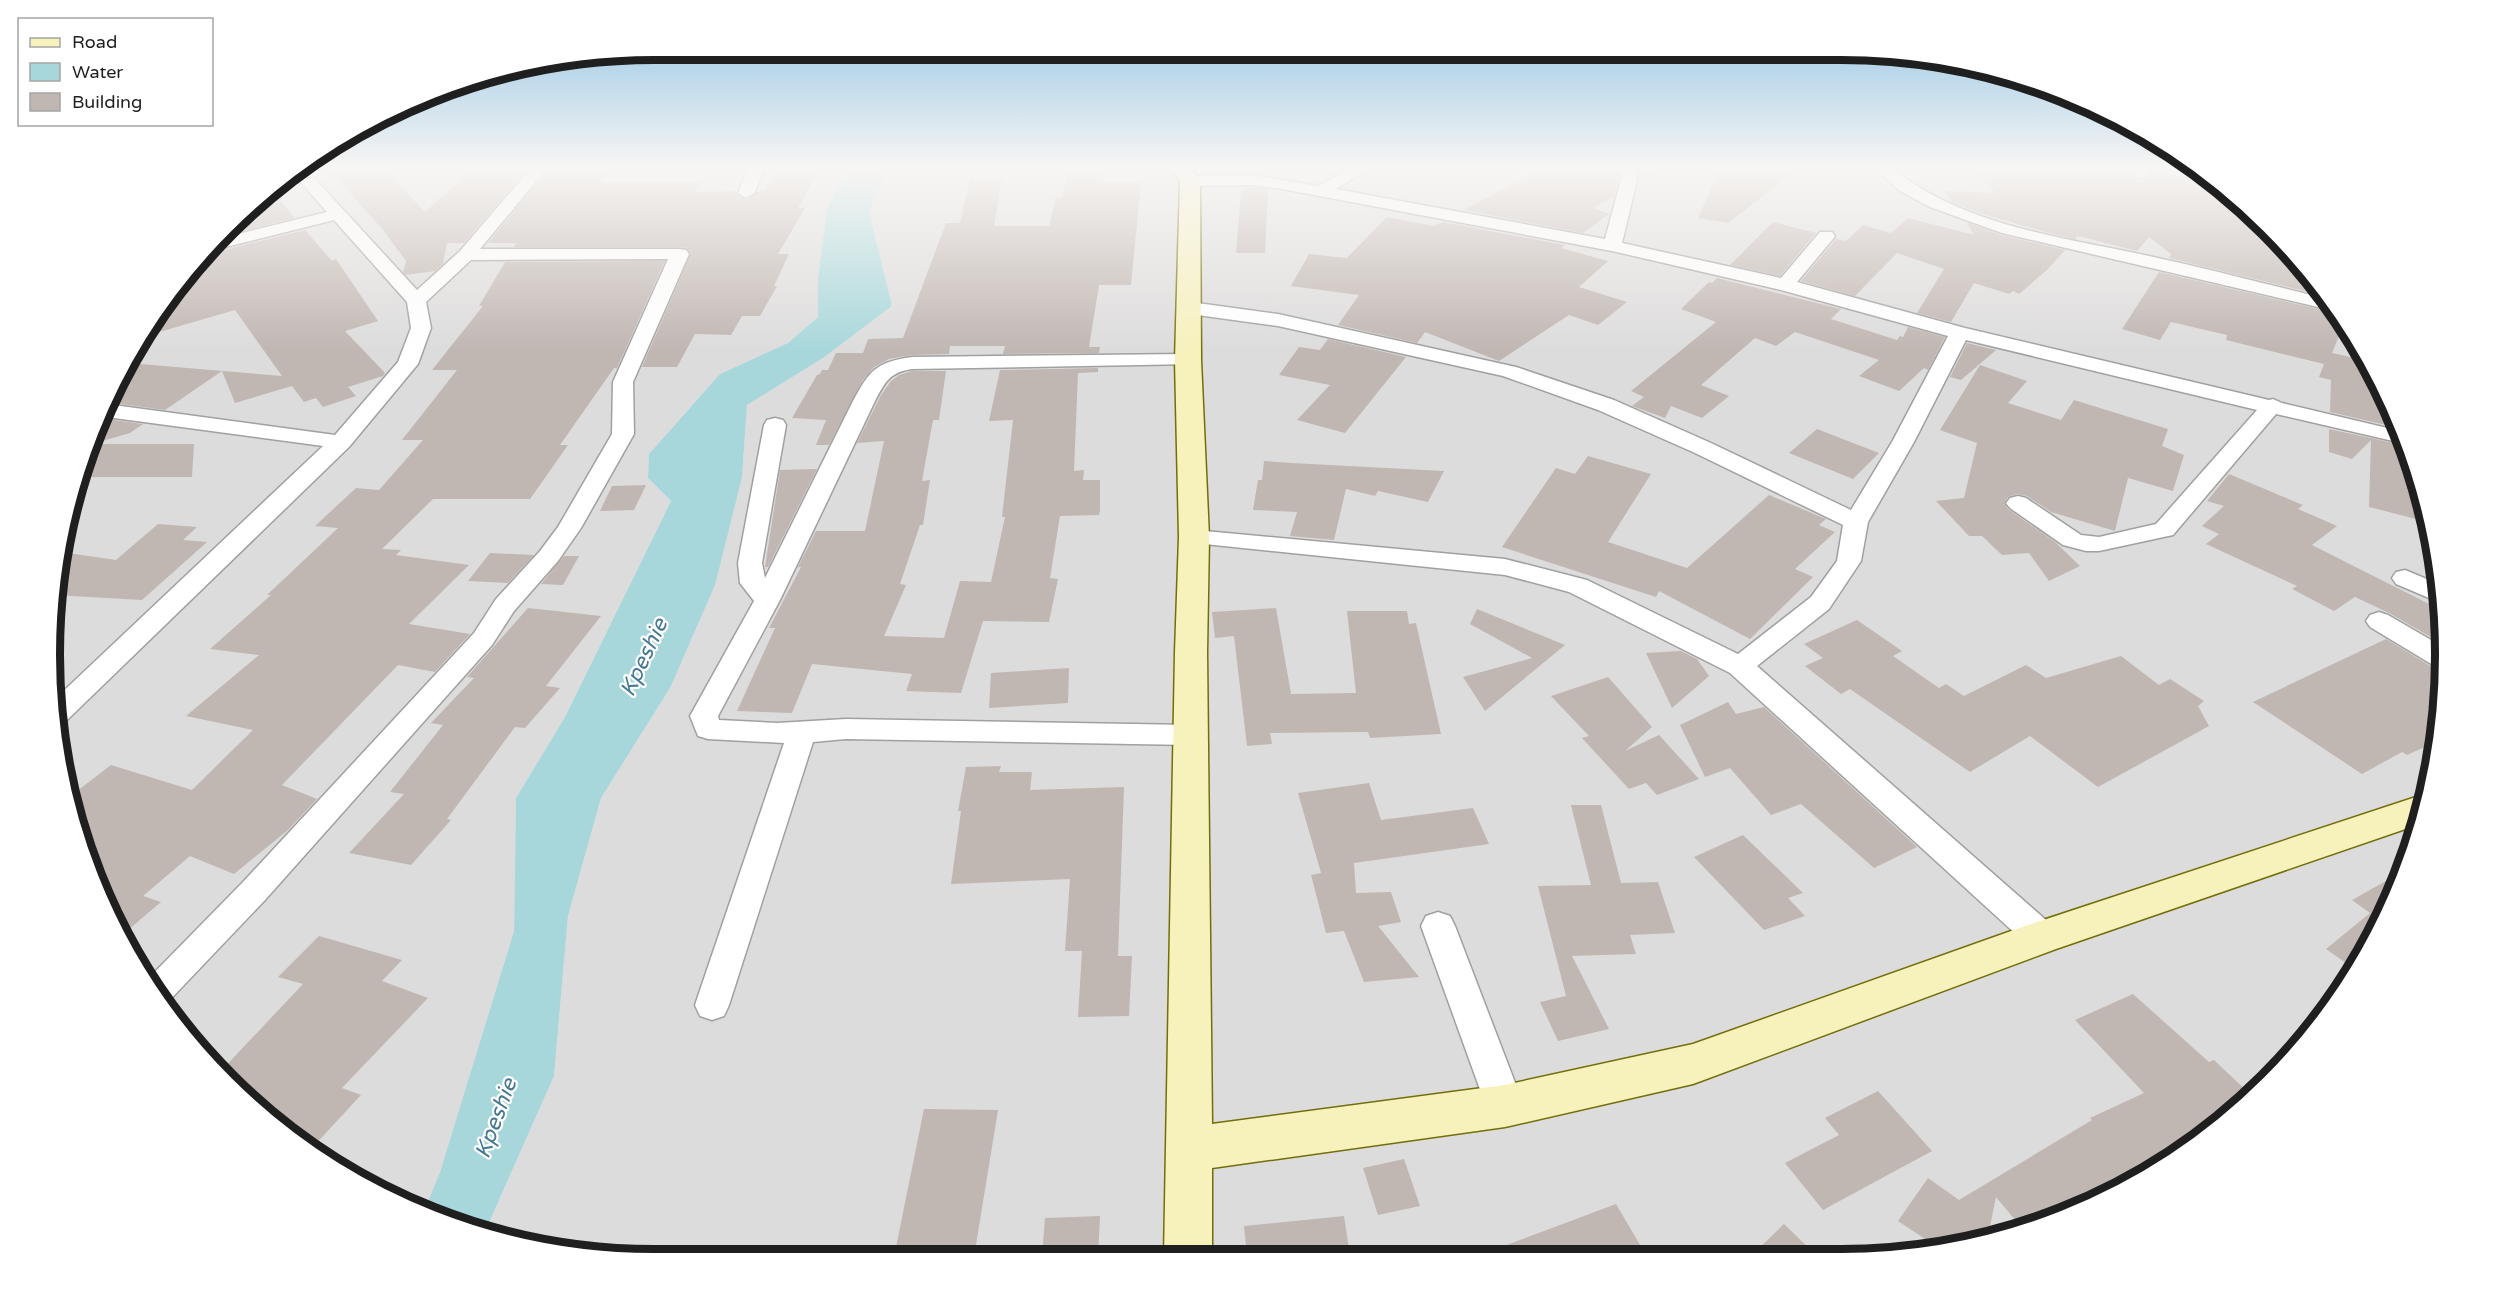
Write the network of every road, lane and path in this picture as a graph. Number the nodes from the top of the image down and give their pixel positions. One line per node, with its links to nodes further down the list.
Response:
1 (278, 229): 9 (street)
2 (352, 229): 13 (street)
3 (488, 229): 11 (street)
4 (1187, 229): 15 (street)
5 (1523, 229): 10 (street)
6 (1616, 229): 10 (street)
7 (2010, 229): 14 (street)
8 (1826, 236): 12 (street)
9 (227, 242)
10 (1612, 246): 12 (street)
11 (466, 255): 13 (street); 38 (street)
12 (1785, 285): 16 (street)
13 (416, 301): 22 (street)
14 (2319, 302)
15 (1190, 308): 17 (street); 24 (street)
16 (1960, 333): 18 (street); 24 (street)
17 (1188, 360): 25 (street); 28 (street)
18 (2273, 405): 21 (street); 23 (street)
19 (112, 411): 22 (street)
20 (776, 425): 28 (street)
21 (2393, 435)
22 (340, 442): 32 (street)
23 (2018, 503)
24 (1856, 522): 31 (street)
25 (1194, 537): 31 (street); 34 (street)
26 (2405, 578): 27 (street)
27 (2431, 590)
28 (767, 600): 33 (street)
29 (2379, 621): 30 (street)
30 (2435, 653)
31 (1740, 666): 37 (street)
32 (63, 708)
33 (801, 735): 34 (street); 39 (street)
34 (1191, 735): 41 (street)
35 (2414, 812): 37 (street)
36 (1438, 926): 40 (street)
37 (2042, 937): 40 (street)
38 (161, 987)
39 (712, 1005)
40 (1505, 1106): 41 (street)
41 (1189, 1149): 42 (street)
42 (1188, 1249)

